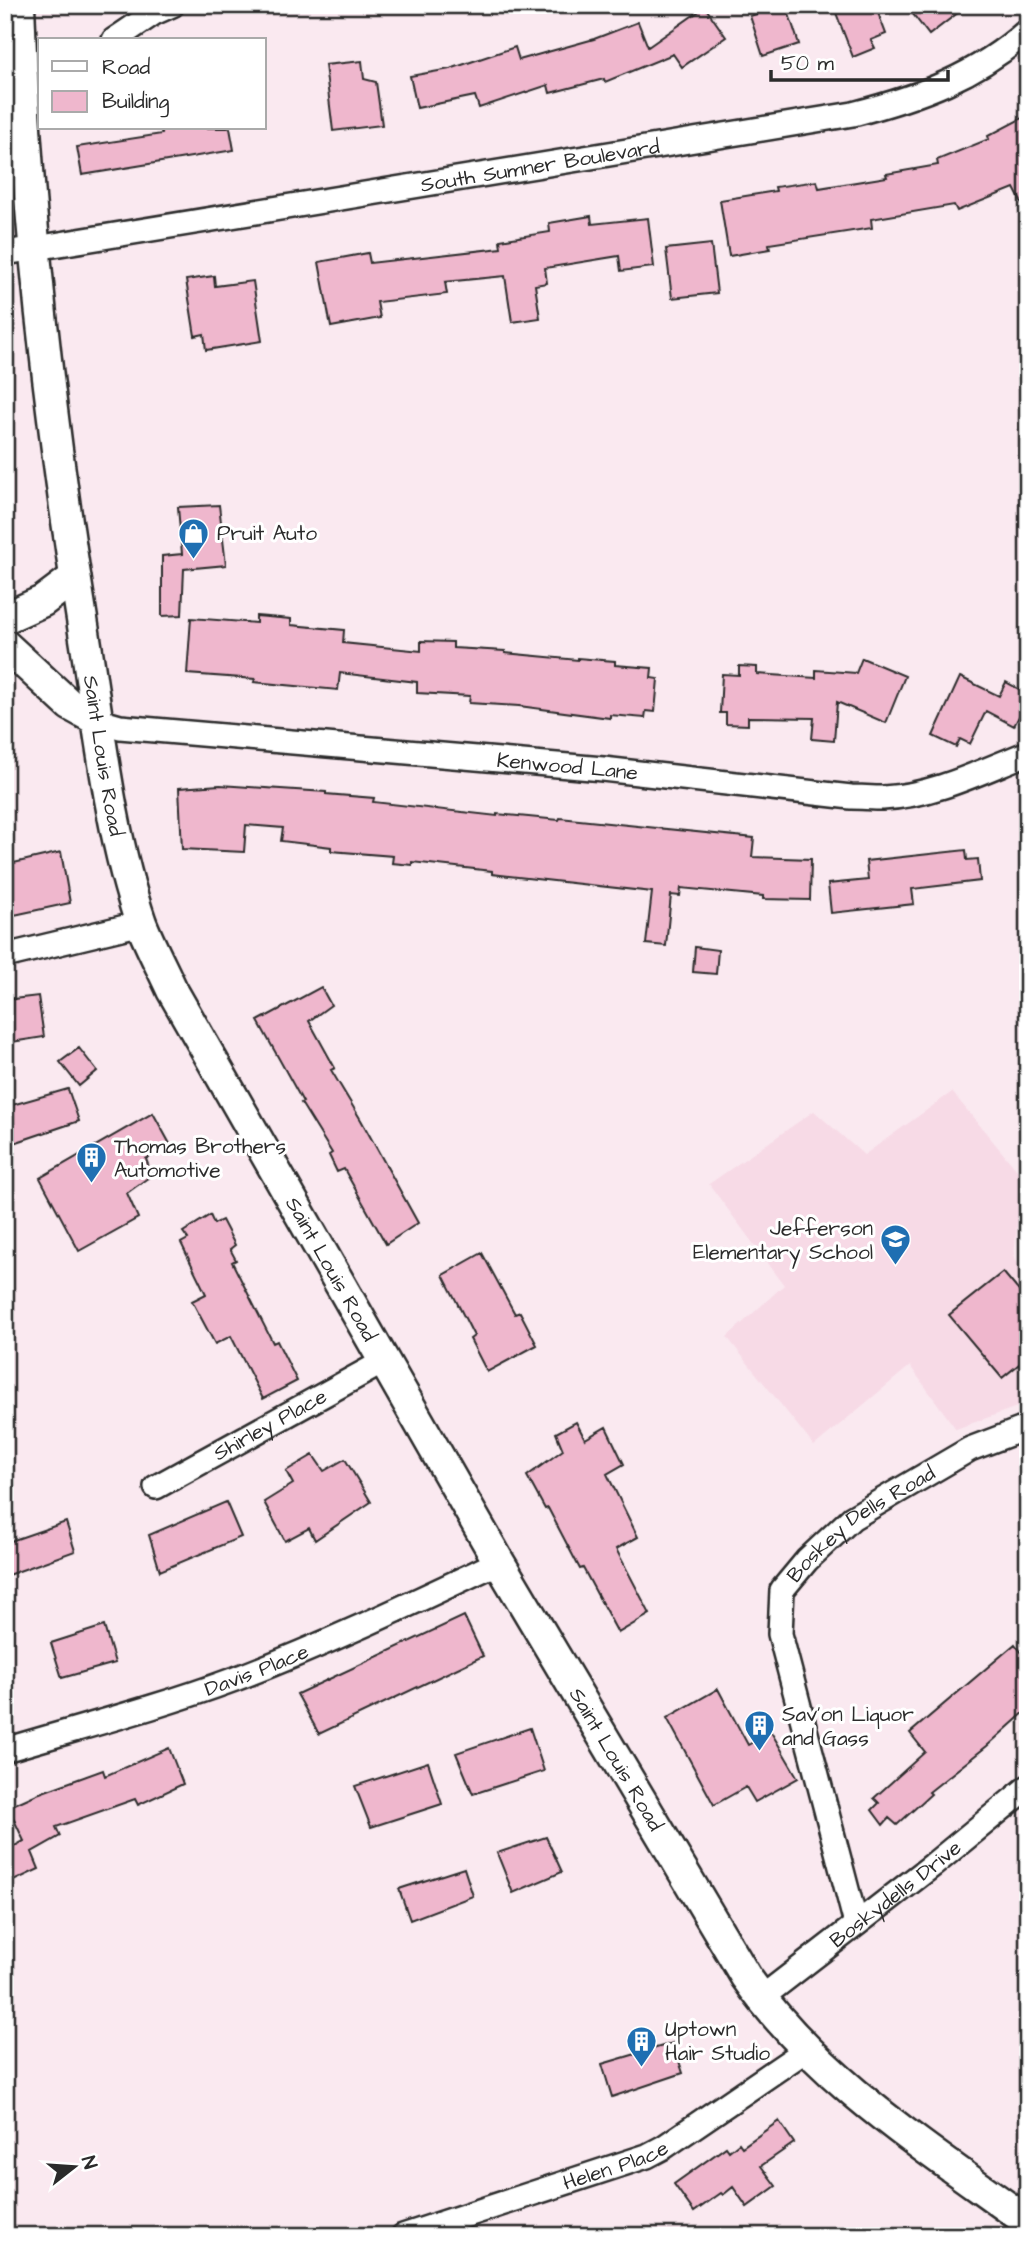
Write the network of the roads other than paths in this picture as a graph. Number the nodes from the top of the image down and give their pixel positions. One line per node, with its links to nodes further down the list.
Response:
1 (19, 5): 5 (street, Saint Louis Road)
2 (172, 5): 4 (street)
3 (1028, 30): 6 (street, South Sumner Boulevard)
4 (117, 38)
5 (31, 105): 6 (street, Saint Louis Road)
6 (19, 251): 7 (street, Saint Louis Road)
7 (75, 577): 8 (street); 10 (street, Saint Louis Road)
8 (5, 618)
9 (5, 645): 10 (street)
10 (99, 722): 11 (street, Kenwood Lane); 12 (street, Saint Louis Road)
11 (1028, 753)
12 (142, 923): 13 (street); 14 (street, Saint Louis Road)
13 (5, 956)
14 (383, 1362): 16 (street, Shirley Place); 17 (street, Saint Louis Road)
15 (1028, 1427): 20 (street, Boskey Dells Road)
16 (156, 1488)
17 (499, 1562): 18 (street, Davis Place); 21 (street, Saint Louis Road)
18 (5, 1750)
19 (1028, 1787): 20 (street, Boskydells Drive)
20 (856, 1924): 21 (street, Boskydells Drive)
21 (761, 1998): 22 (street, Saint Louis Road)
22 (806, 2050): 23 (street, Saint Louis Road); 24 (street, Helen Place)
23 (1028, 2222)
24 (403, 2236)

